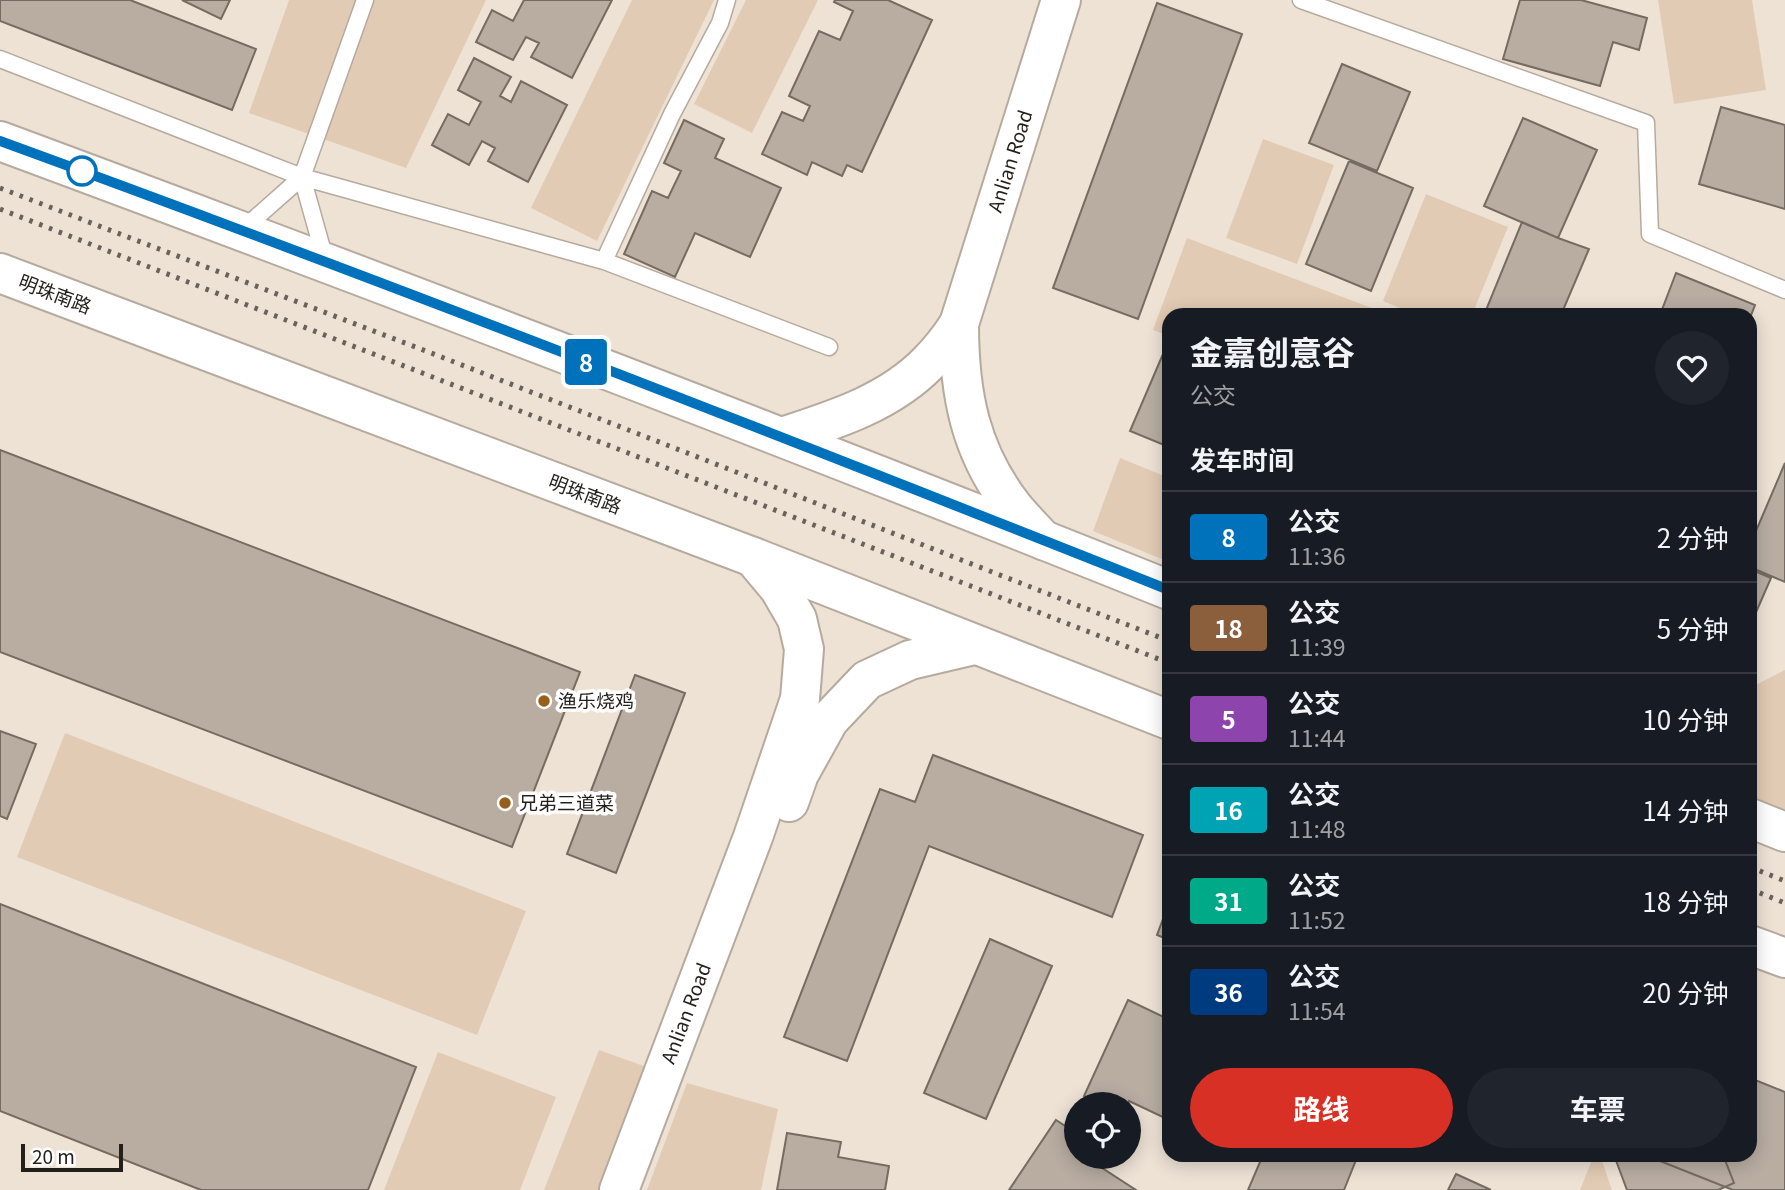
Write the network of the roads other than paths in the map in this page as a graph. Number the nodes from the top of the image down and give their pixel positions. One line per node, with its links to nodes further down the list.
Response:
1 (365, 0): 7 (lane)
2 (727, 0): 9 (lane)
3 (1061, 0): 13 (main road, Anlian Road)
4 (1301, 0): 12 (lane)
5 (0, 59): 7 (lane)
6 (0, 141): 8 (main road)
7 (302, 177): 8 (lane); 9 (lane); 10 (lane)
8 (242, 231): 10 (main road)
9 (604, 261): 14 (lane)
10 (325, 262): 15 (main road)
11 (0, 273): 17 (main road, 明珠南路)
12 (1785, 290)
13 (959, 324): 15 (main road); 16 (main road)
14 (829, 347)
15 (782, 437): 16 (main road)
16 (1044, 540): 18 (main road)
17 (753, 557): 19 (main road, 明珠南路); 23 (main road)
18 (1162, 587)
19 (974, 645): 20 (main road, 明珠南路); 23 (main road)
20 (1162, 717)
21 (1757, 821): 22 (main road)
22 (1785, 832)
23 (764, 841): 26 (main road, Anlian Road); 27 (main road, Anlian Road)
24 (1757, 948): 25 (main road)
25 (1785, 958)
26 (620, 1190)
27 (645, 1190)

